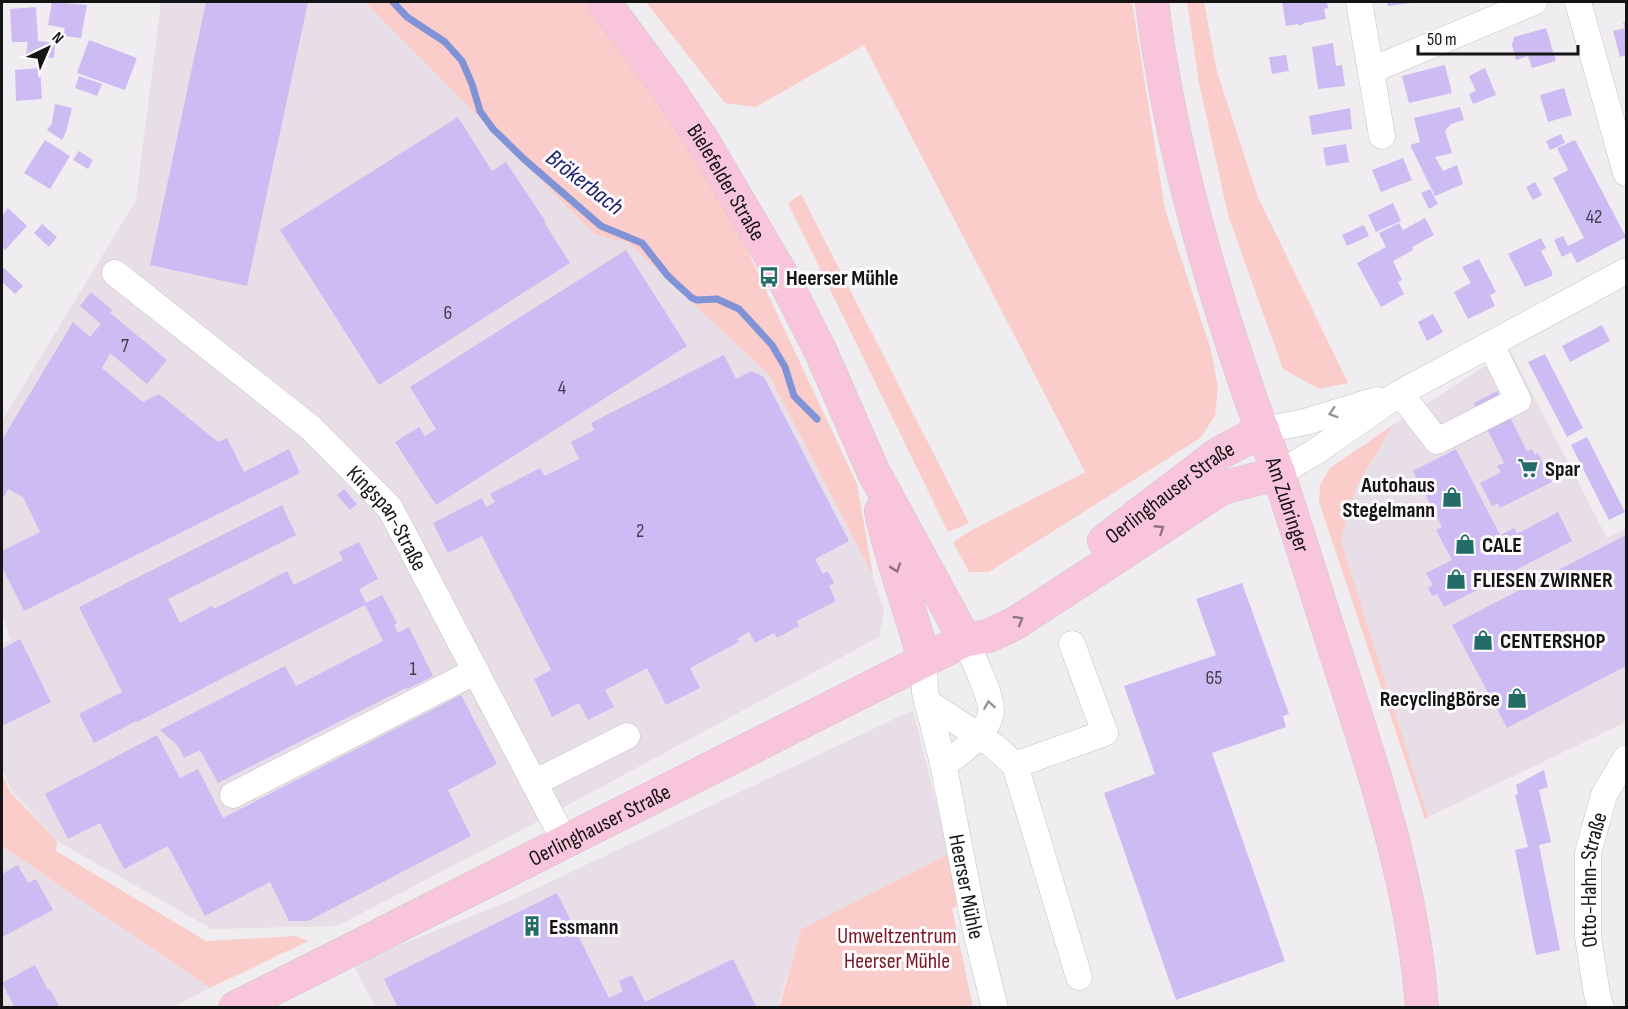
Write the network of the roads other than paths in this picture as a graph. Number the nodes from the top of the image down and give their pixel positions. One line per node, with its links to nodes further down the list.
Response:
1 (604, 2): 14 (main road, Bielefelder Straße)
2 (1152, 2): 13 (main road, Am Zubringer)
3 (1359, 2): 6 (street)
4 (1534, 2): 6 (street)
5 (1578, 2): 8 (street)
6 (1372, 70): 7 (street)
7 (1382, 136)
8 (1626, 173)
9 (1626, 271): 11 (street, Oerlinghauser Straße)
10 (115, 273): 19 (street, Kingspan-Straße)
11 (1491, 345): 12 (street, Oerlinghauser Straße); 12 (street)
12 (1400, 393): 13 (street, Oerlinghauser Straße, one-way to 13); 15 (street, Oerlinghauser Straße)
13 (1263, 430): 15 (main road, Am Zubringer); 16 (main road, Oerlinghauser Straße)
14 (873, 471): 16 (main road, Bielefelder Straße); 18 (main road, Bielefelder Straße, one-way to 18)
15 (1278, 473): 16 (main road, Oerlinghauser Straße, one-way to 15); 33 (main road, Am Zubringer)
16 (965, 640): 18 (main road, Oerlinghauser Straße); 22 (street, one-way to 16)
17 (1072, 644): 25 (street)
18 (924, 660): 20 (street, Heerser Mühle); 28 (main road, Oerlinghauser Straße)
19 (476, 671): 26 (street, Kingspan-Straße); 27 (street)
20 (927, 702): 22 (street); 24 (street, Heerser Mühle)
21 (627, 735): 26 (street)
22 (979, 735): 24 (street); 25 (street)
23 (1626, 758): 34 (street, Otto-Hahn-Straße)
24 (943, 763): 32 (street, Heerser Mühle)
25 (1015, 765): 29 (street)
26 (534, 783): 28 (street, Kingspan-Straße)
27 (233, 795)
28 (564, 840): 30 (main road, Oerlinghauser Straße)
29 (1079, 977)
30 (281, 998): 31 (main road, Oerlinghauser Straße)
31 (235, 1008)
32 (995, 1008)
33 (1422, 1008)
34 (1601, 1008)

